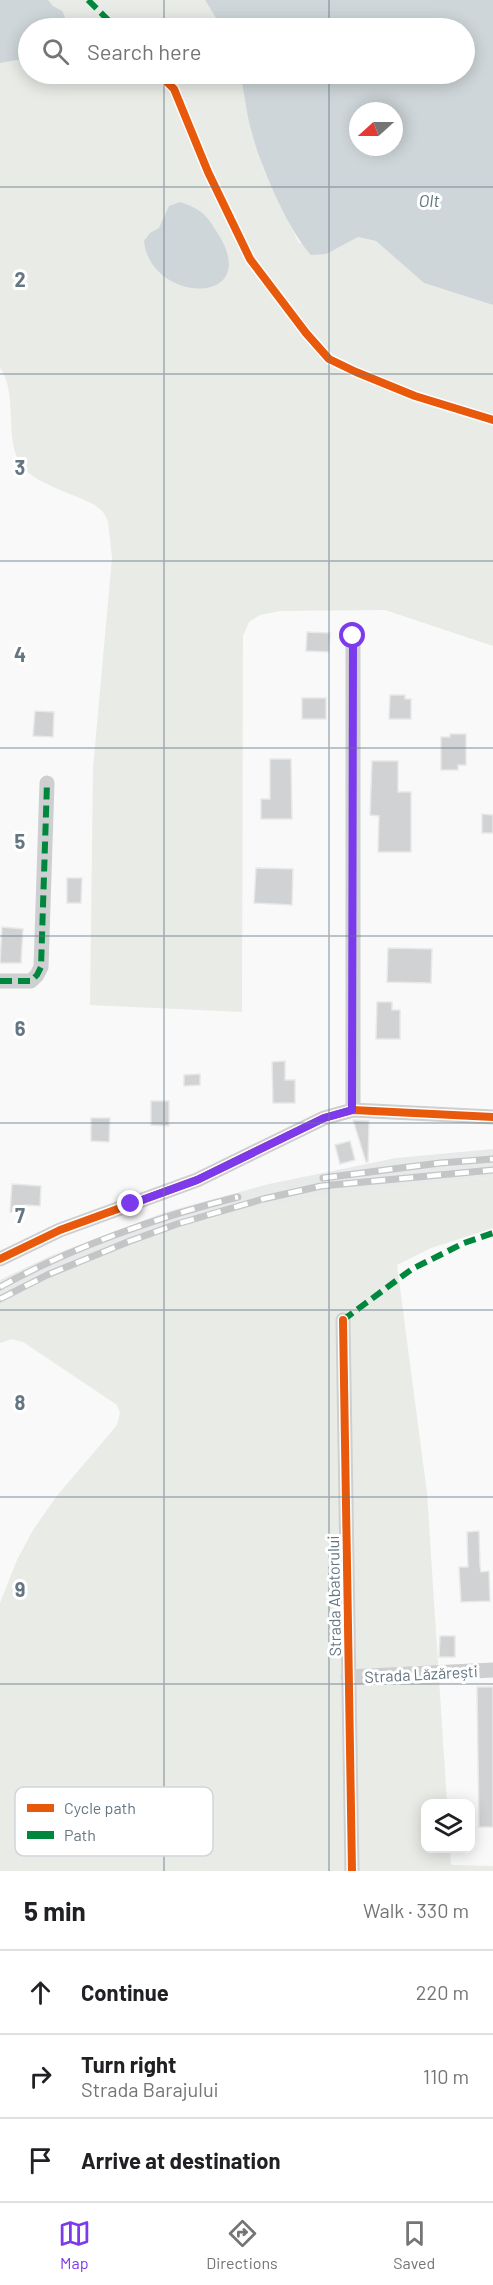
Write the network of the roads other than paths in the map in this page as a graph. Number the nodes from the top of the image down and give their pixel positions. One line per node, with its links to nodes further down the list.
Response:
1 (353, 636): 4 (street)
2 (47, 783): 3 (street)
3 (0, 981)
4 (352, 1110): 5 (street); 6 (street)
5 (493, 1117)
6 (0, 1259)
7 (343, 1320): 9 (street, Strada Abatorului)
8 (493, 1670): 9 (street, Strada Lăzărești)
9 (348, 1677): 10 (street, Strada Abatorului)
10 (352, 1871)

